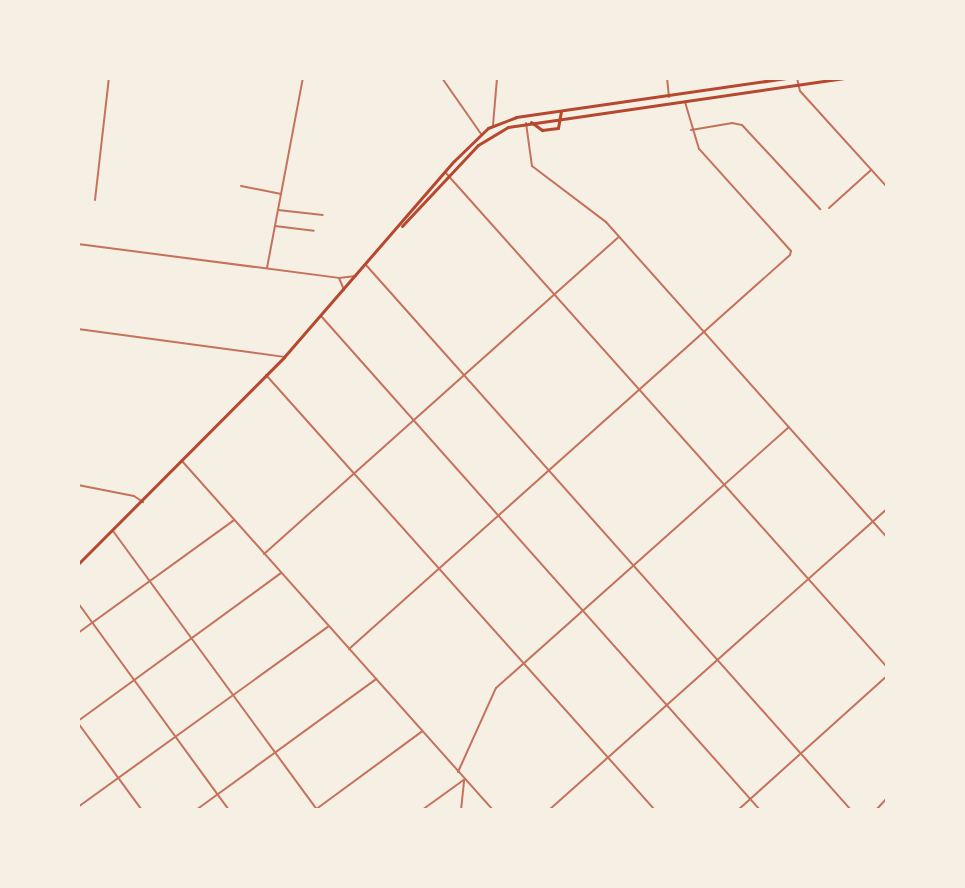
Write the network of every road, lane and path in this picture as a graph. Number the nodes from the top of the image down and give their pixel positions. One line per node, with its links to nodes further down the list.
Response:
1 (109, 78): 25 (street)
2 (303, 78): 24 (street)
3 (442, 78): 18 (street)
4 (497, 78): 16 (street)
5 (667, 78): 10 (street)
6 (786, 78): 10 (main road)
7 (797, 78): 9 (street)
8 (844, 78): 9 (main road)
9 (798, 85): 11 (main road); 19 (street)
10 (669, 97): 12 (main road)
11 (685, 102): 13 (main road); 17 (street)
12 (561, 111): 13 (main road); 16 (main road)
13 (561, 118): 14 (main road); 14 (main road)
14 (531, 122): 15 (main road)
15 (526, 123): 21 (main road); 33 (street)
16 (493, 125): 18 (main road)
17 (691, 130): 26 (street); 43 (street)
18 (481, 134): 20 (main road)
19 (871, 170): 23 (street); 27 (street)
20 (445, 172): 21 (street); 31 (main road)
21 (449, 176): 31 (main road); 40 (street)
22 (241, 186): 24 (street)
23 (887, 187)
24 (281, 194): 28 (street)
25 (95, 200)
26 (820, 208)
27 (830, 208)
28 (278, 210): 29 (street); 30 (street)
29 (323, 215)
30 (275, 226): 32 (street); 36 (street)
31 (400, 227): 35 (main road)
32 (314, 231)
33 (619, 238): 40 (street); 43 (street)
34 (78, 244): 36 (street)
35 (366, 265): 37 (main road); 46 (street)
36 (267, 268): 38 (street)
37 (356, 276): 38 (street); 39 (main road)
38 (339, 278): 39 (street)
39 (344, 291): 41 (main road)
40 (554, 293): 46 (street); 47 (street)
41 (321, 316): 44 (main road); 48 (street)
42 (78, 329): 44 (street)
43 (704, 332): 47 (street); 49 (street)
44 (284, 357): 45 (main road)
45 (266, 375): 50 (main road); 52 (street)
46 (465, 375): 48 (street); 51 (street)
47 (638, 389): 51 (street); 53 (street)
48 (415, 420): 52 (street); 57 (street)
49 (789, 427): 53 (street); 59 (street)
50 (182, 461): 55 (main road); 58 (street)
51 (548, 470): 57 (street); 64 (street)
52 (355, 474): 62 (street); 65 (street)
53 (724, 484): 64 (street); 67 (street)
54 (78, 485): 55 (street)
55 (142, 502): 60 (main road)
56 (887, 509): 59 (street)
57 (498, 515): 65 (street); 70 (street)
58 (234, 520): 62 (street); 68 (street)
59 (873, 521): 61 (street); 67 (street)
60 (113, 531): 63 (main road); 68 (street)
61 (887, 537)
62 (264, 554): 66 (street)
63 (78, 564)
64 (632, 566): 70 (street); 76 (street)
65 (439, 568): 75 (street); 77 (street)
66 (281, 573): 72 (street); 74 (street)
67 (809, 579): 76 (street); 78 (street)
68 (151, 582): 71 (street); 74 (street)
69 (78, 603): 71 (street)
70 (583, 610): 77 (street); 83 (street)
71 (92, 622): 73 (street); 81 (street)
72 (328, 627): 75 (street); 82 (street)
73 (78, 633)
74 (192, 638): 81 (street); 82 (street)
75 (349, 649): 80 (street)
76 (718, 660): 83 (street); 88 (street)
77 (524, 663): 89 (street); 90 (street)
78 (887, 667)
79 (887, 676): 88 (street)
80 (376, 679): 85 (street); 87 (street)
81 (134, 680): 84 (street); 86 (street)
82 (233, 695): 86 (street); 87 (street)
83 (667, 705): 89 (street); 95 (street)
84 (78, 722): 91 (street)
85 (422, 731): 90 (street); 100 (street)
86 (176, 737): 91 (street); 93 (street)
87 (274, 753): 93 (street); 100 (street)
88 (800, 754): 95 (street); 108 (street)
89 (608, 757): 104 (street); 105 (street)
90 (458, 772): 92 (street)
91 (118, 778): 96 (street); 97 (street)
92 (465, 779): 101 (street); 102 (street); 103 (street)
93 (217, 794): 98 (street); 99 (street)
94 (887, 798): 109 (street)
95 (750, 799): 106 (street); 107 (street)
96 (78, 807)
97 (142, 810)
98 (196, 810)
99 (229, 810)
100 (316, 810)
101 (422, 810)
102 (460, 810)
103 (493, 810)
104 (549, 810)
105 (656, 810)
106 (738, 810)
107 (760, 810)
108 (851, 810)
109 (876, 810)

